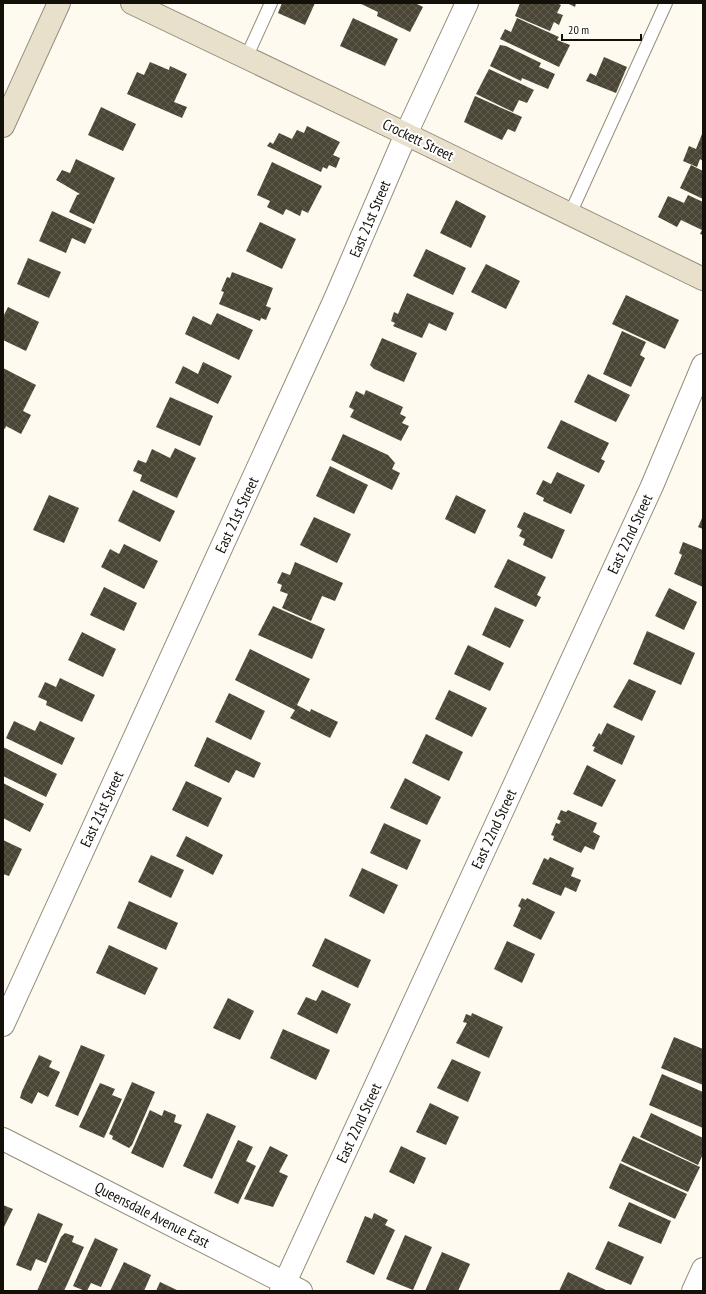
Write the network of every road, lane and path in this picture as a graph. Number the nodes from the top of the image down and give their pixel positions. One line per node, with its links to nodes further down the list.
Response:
1 (59, 3): 7 (street)
2 (132, 3): 6 (street, Crockett Street)
3 (271, 3): 6 (lane)
4 (467, 3): 8 (street, East 21st Street)
5 (666, 3): 9 (lane)
6 (246, 58): 8 (street, Crockett Street)
7 (3, 126)
8 (406, 134): 9 (street, Crockett Street); 12 (street, East 21st Street)
9 (570, 214): 10 (street, Crockett Street)
10 (703, 279)
11 (703, 365): 15 (street, East 22nd Street)
12 (3, 1025)
13 (3, 1140): 15 (street, Queensdale Avenue East)
14 (703, 1269): 16 (street)
15 (289, 1288)
16 (693, 1291)

